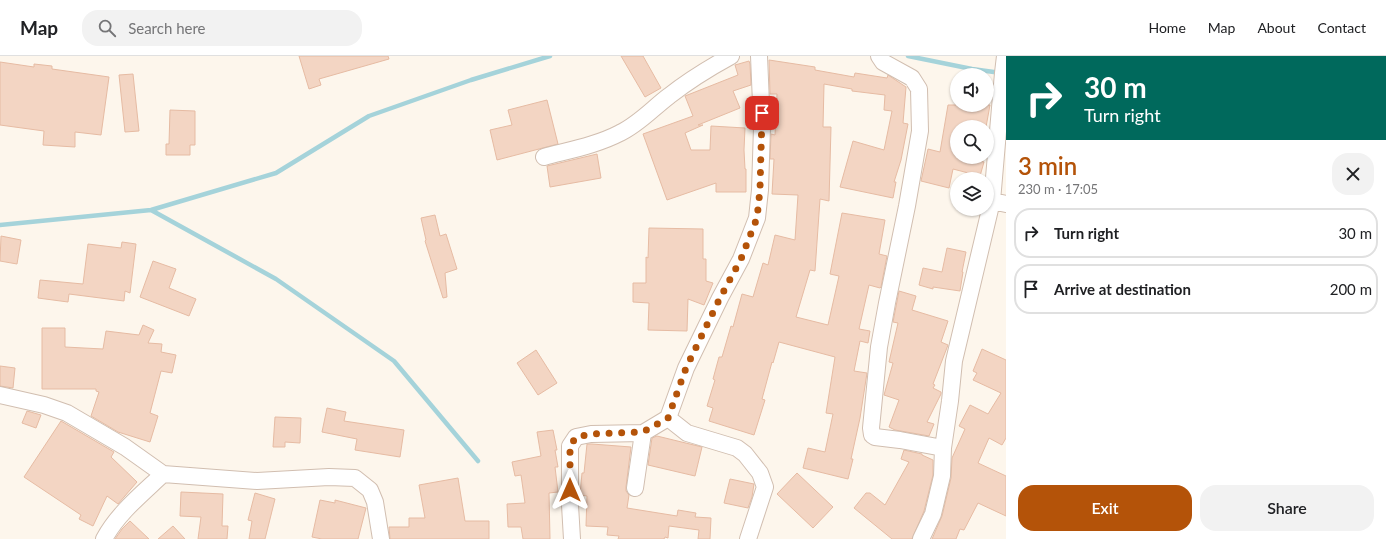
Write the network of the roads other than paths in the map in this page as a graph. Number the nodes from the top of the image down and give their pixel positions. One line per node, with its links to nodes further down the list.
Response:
1 (731, 56): 5 (street)
2 (759, 56): 8 (street)
3 (879, 56): 10 (street)
4 (1005, 56): 6 (street)
5 (544, 157)
6 (999, 202): 10 (street)
7 (0, 395): 11 (street)
8 (668, 418): 9 (street); 16 (street)
9 (643, 432): 12 (street); 15 (street)
10 (943, 448): 17 (street)
11 (163, 474): 13 (street); 14 (street)
12 (635, 488)
13 (104, 539)
14 (381, 539)
15 (572, 539)
16 (748, 539)
17 (921, 539)

